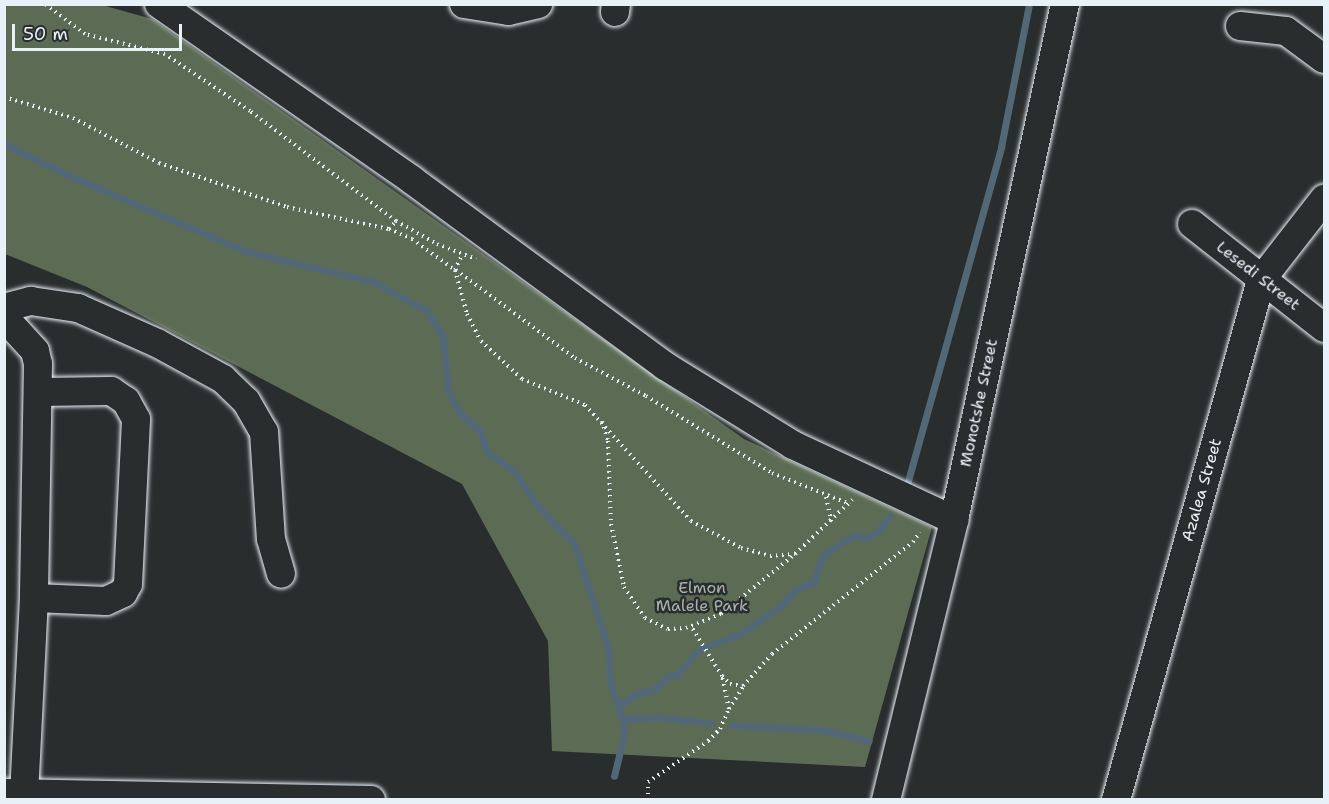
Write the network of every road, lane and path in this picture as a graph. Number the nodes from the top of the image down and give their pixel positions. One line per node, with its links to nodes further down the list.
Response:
1 (45, 4): 11 (path)
2 (159, 4): 20 (street)
3 (464, 4): 4 (street)
4 (538, 4)
5 (1065, 4): 23 (street, Monotshe Street)
6 (1240, 26): 7 (street)
7 (1324, 59)
8 (4, 97): 11 (path)
9 (1324, 199): 14 (street, Azalea Street)
10 (1192, 224): 14 (street, Lesedi Street)
11 (389, 229): 13 (path)
12 (462, 255): 13 (path)
13 (455, 270): 19 (path); 21 (path)
14 (1261, 280): 17 (street, Lesedi Street); 37 (street, Azalea Street)
15 (4, 309): 26 (street)
16 (4, 317): 18 (street)
17 (1324, 328)
18 (38, 392): 27 (street); 27 (street)
19 (602, 421): 25 (path); 28 (path)
20 (862, 477): 22 (path); 23 (street)
21 (826, 496): 22 (path); 24 (path)
22 (850, 504): 24 (path)
23 (944, 516): 30 (path); 36 (street, Monotshe Street)
24 (830, 524): 25 (path)
25 (795, 554): 28 (path)
26 (281, 574)
27 (34, 598): 32 (street)
28 (691, 626): 29 (path)
29 (722, 676): 30 (path); 31 (path)
30 (743, 686): 31 (path)
31 (729, 709): 35 (path)
32 (14, 793): 33 (street)
33 (355, 799): 34 (street)
34 (371, 800)
35 (648, 800)
36 (886, 800)
37 (1116, 800)

